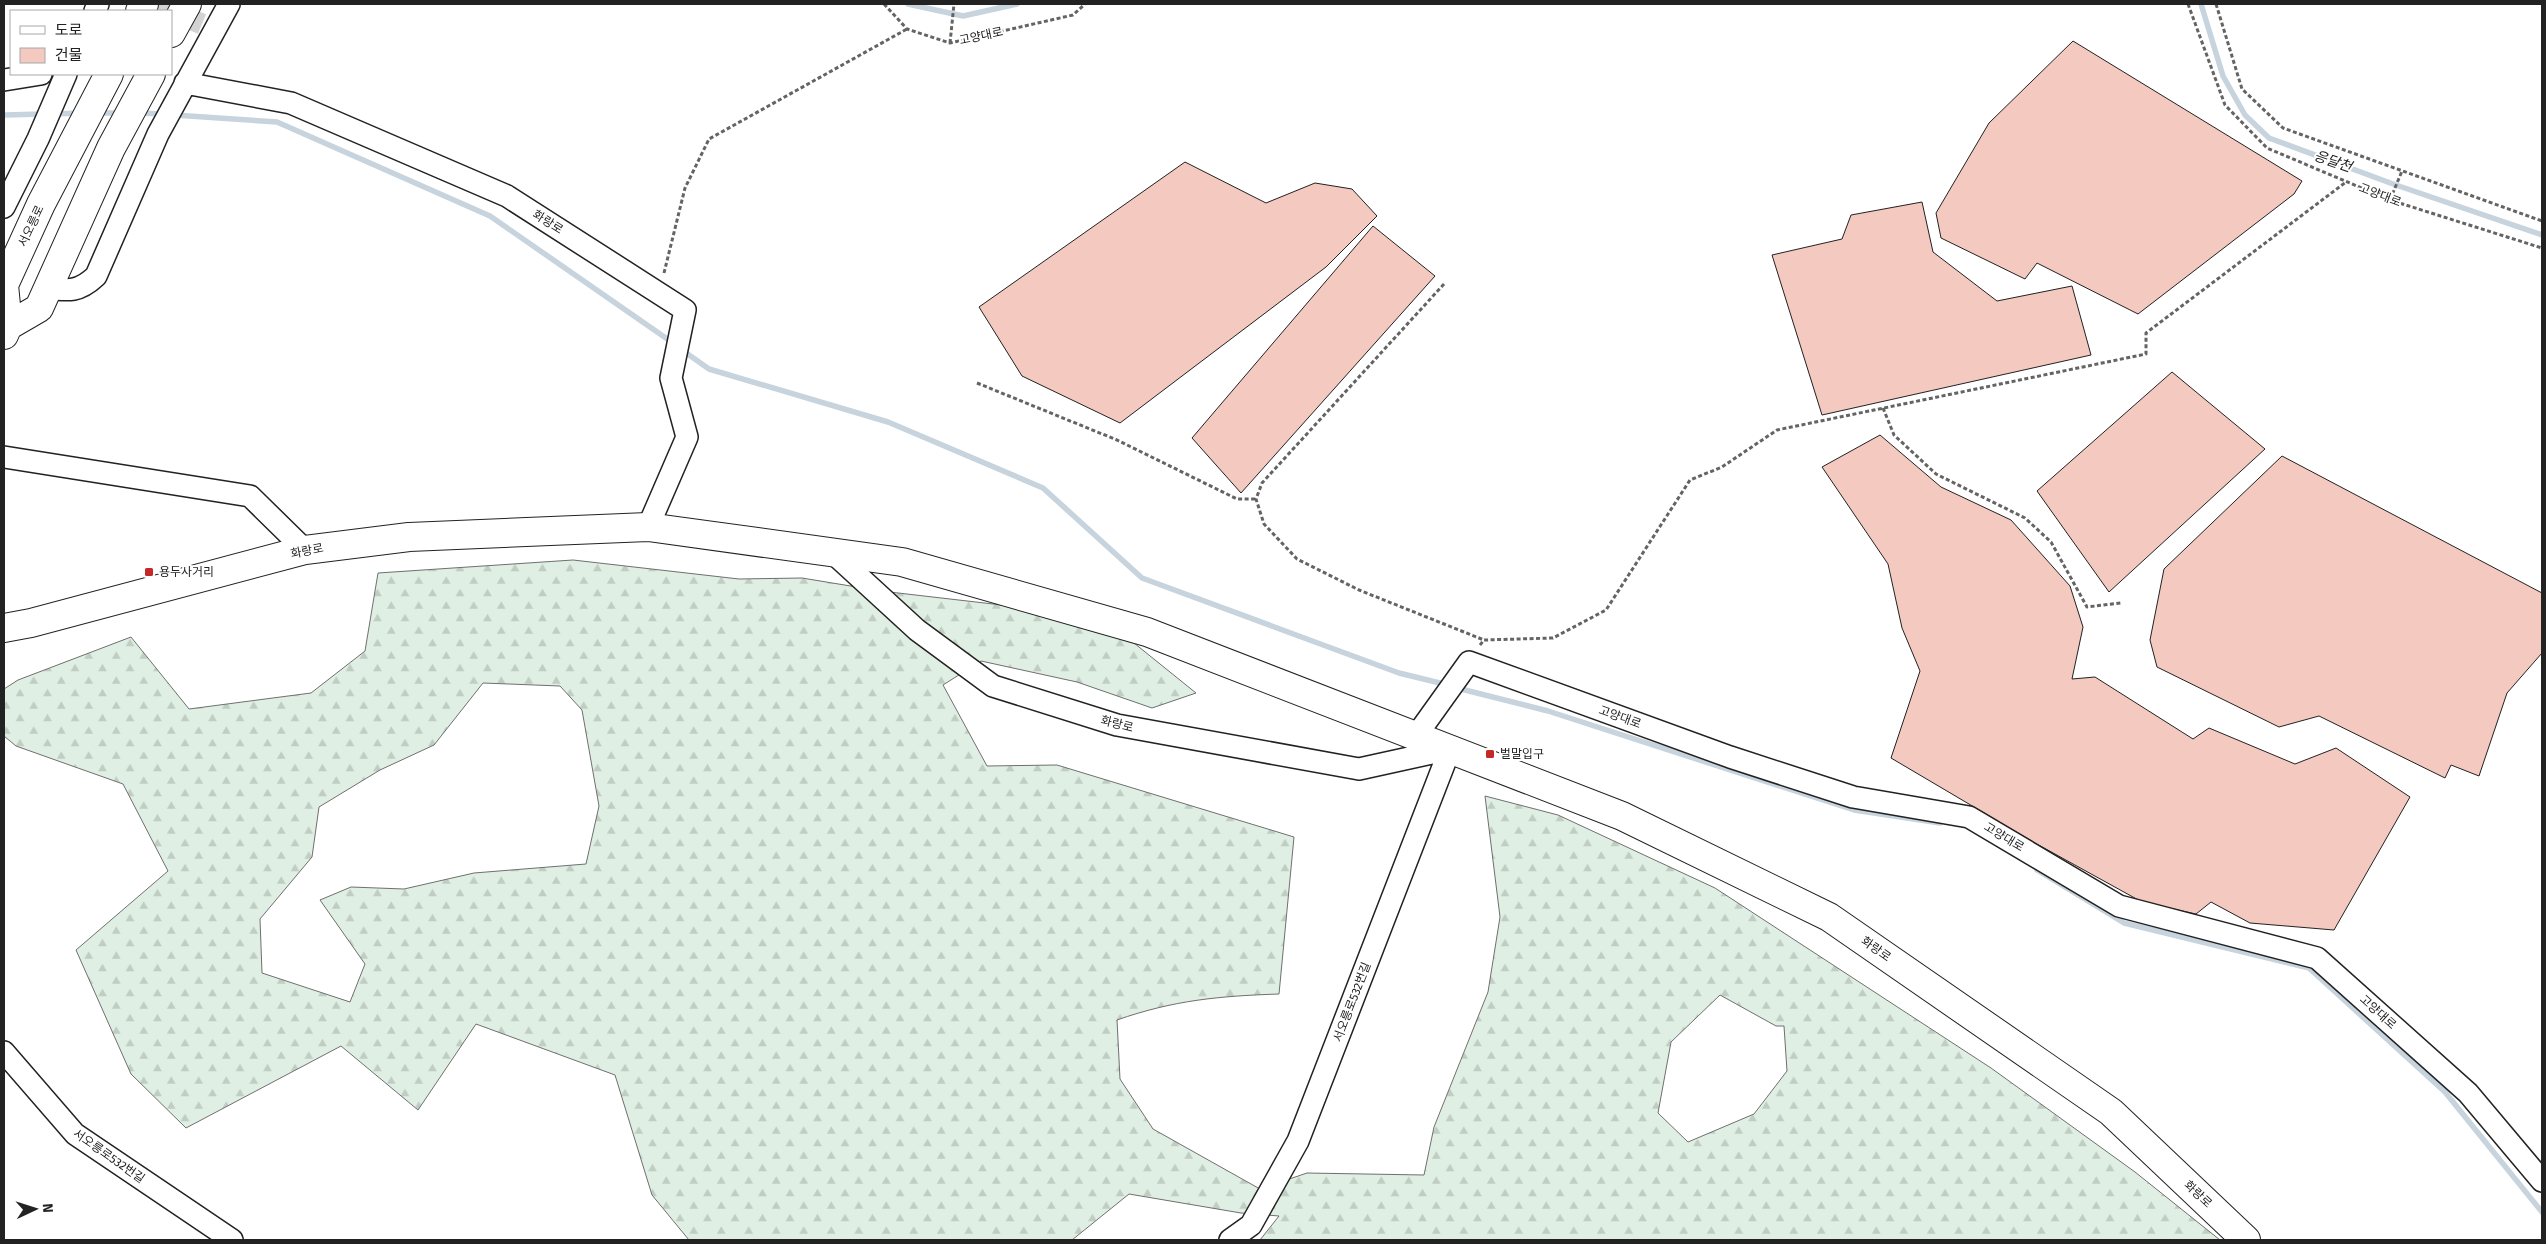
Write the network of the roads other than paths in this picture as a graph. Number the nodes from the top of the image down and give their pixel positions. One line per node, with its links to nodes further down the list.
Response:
1 (229, 4): 2 (street)
2 (202, 19): 3 (main road); 9 (street)
3 (172, 33)
4 (35, 75): 6 (street)
5 (150, 75): 11 (main road, 서오릉로)
6 (4, 80)
7 (106, 80): 12 (main road, 서오릉로)
8 (63, 83): 10 (street)
9 (182, 90): 11 (street); 14 (street, 화랑로)
10 (4, 207)
11 (48, 288): 12 (main road, 서오릉로)
12 (6, 331)
13 (4, 457): 15 (street)
14 (648, 527): 15 (main road, 화랑로); 16 (main road, 화랑로)
15 (305, 550): 18 (main road, 화랑로)
16 (832, 552): 21 (main road, 화랑로); 22 (street, 화랑로)
17 (4, 607): 18 (main road)
18 (31, 623): 19 (main road, 화랑로); 20 (main road)
19 (4, 628)
20 (4, 643)
21 (1416, 736): 22 (main road, 화랑로); 24 (street, 고양대로)
22 (1450, 749): 26 (street, 서오릉로532번길); 27 (main road, 화랑로)
23 (4, 1052): 25 (street, 서오릉로532번길)
24 (2542, 1181)
25 (232, 1240)
26 (1230, 1240)
27 (2246, 1240)

